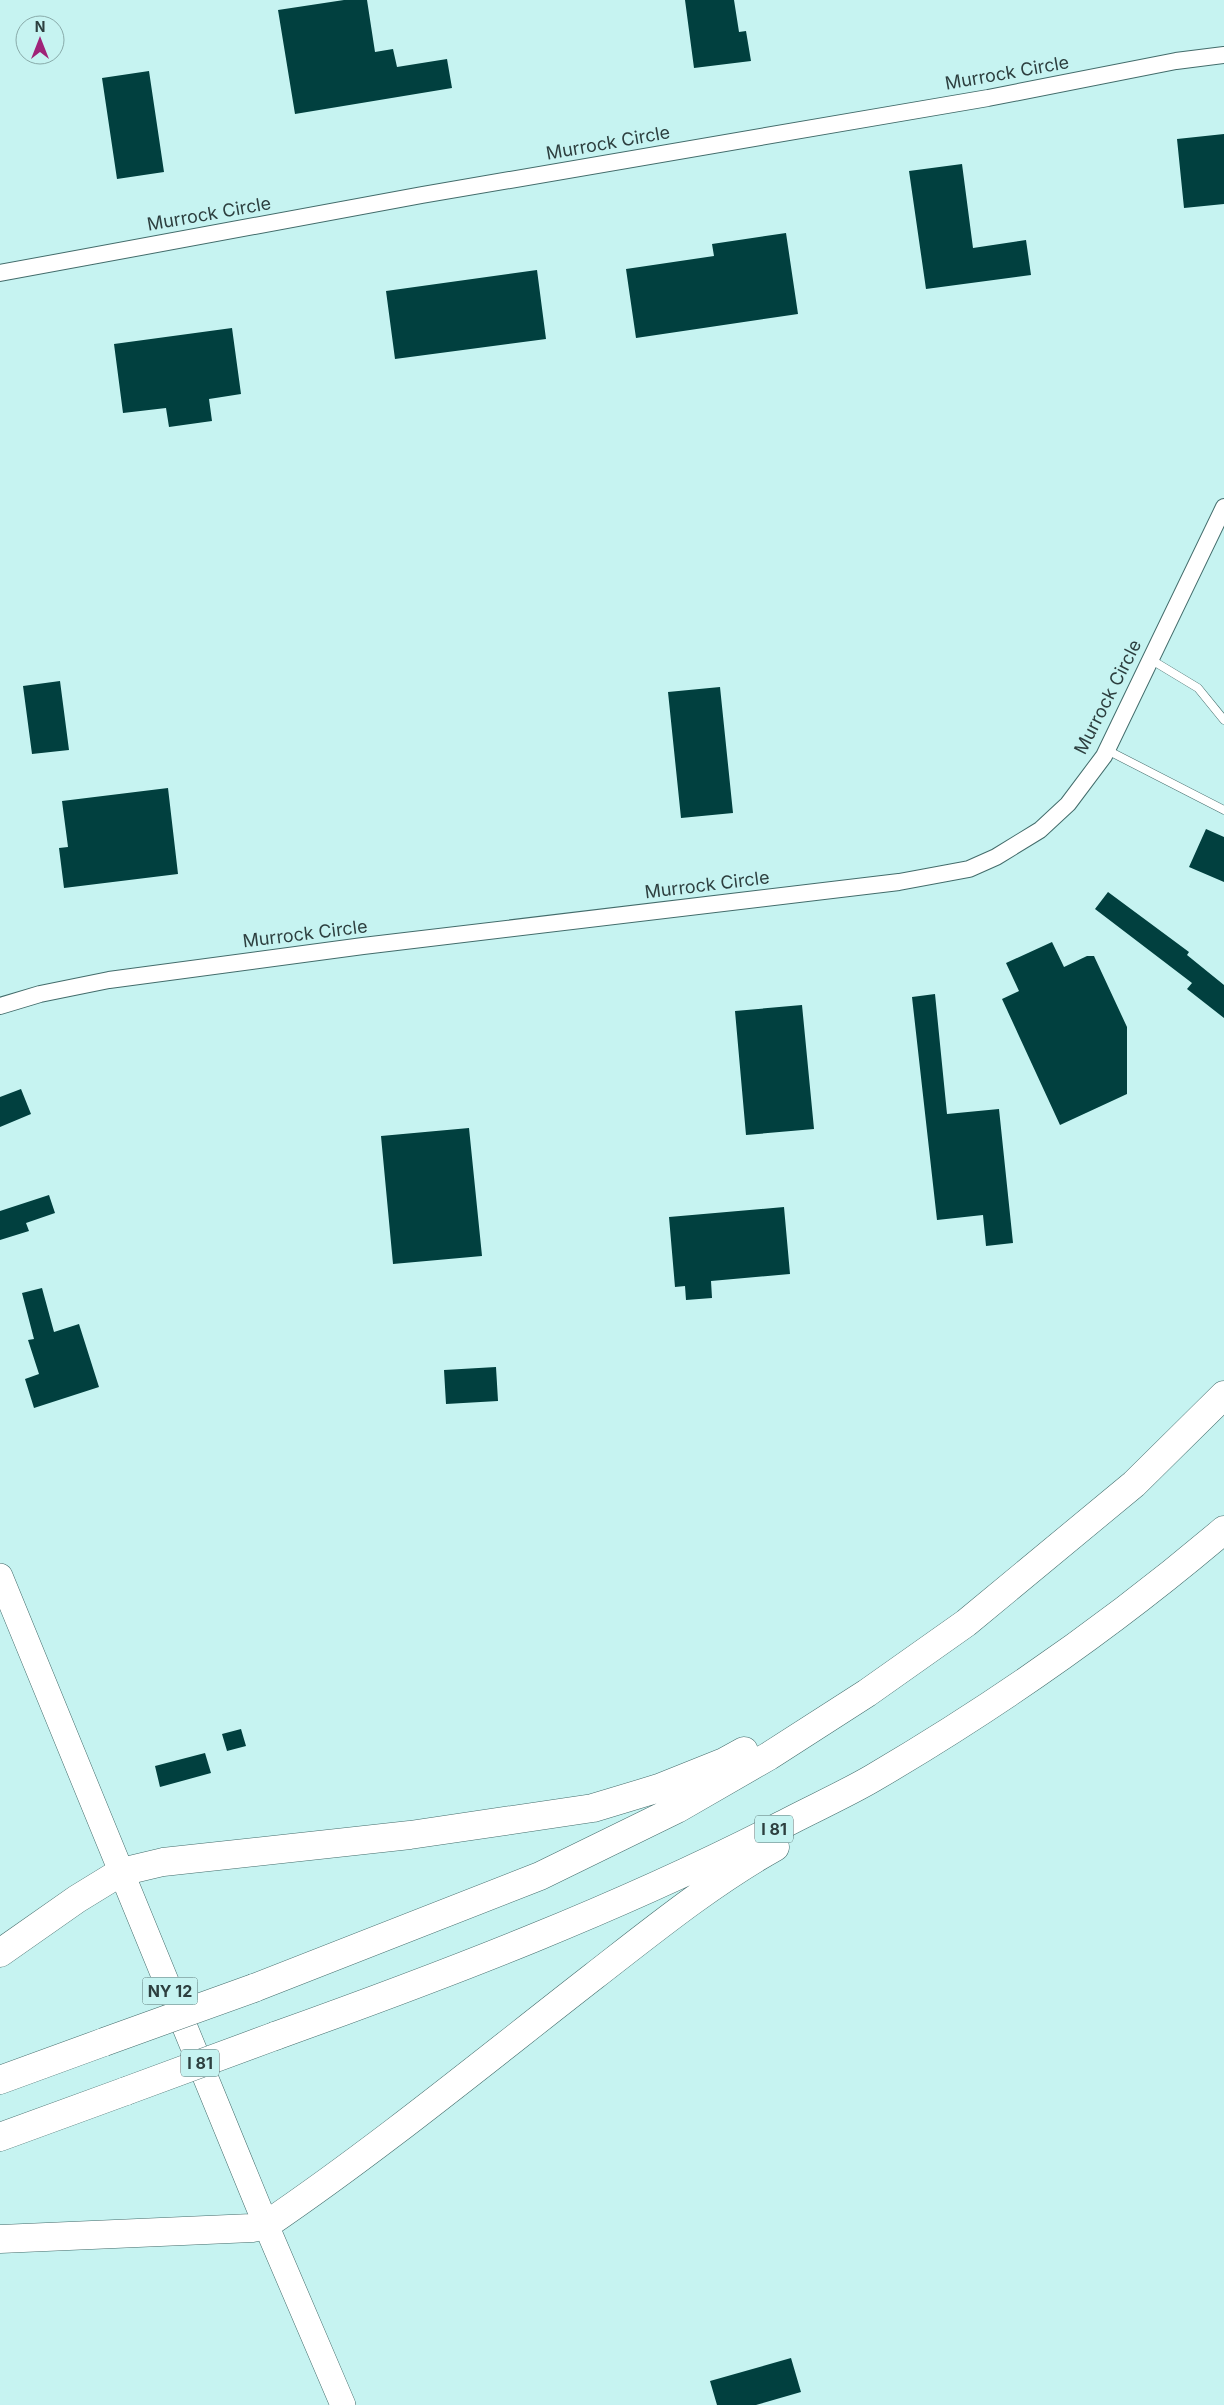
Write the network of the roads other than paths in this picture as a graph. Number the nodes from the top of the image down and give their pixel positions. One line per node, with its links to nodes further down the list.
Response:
1 (1224, 55): 2 (street, Murrock Circle)
2 (0, 273)
3 (1224, 507): 4 (street, Murrock Circle)
4 (1150, 659): 5 (lane); 6 (street, Murrock Circle)
5 (1223, 716)
6 (1107, 750): 7 (lane); 8 (street, Murrock Circle)
7 (1224, 810)
8 (0, 1006)
9 (1224, 1395): 12 (highway)
10 (1224, 1530): 13 (highway, I 81)
11 (0, 1576): 14 (main road, NY 12)
12 (867, 1693): 14 (highway); 16 (highway, bridge)
13 (871, 1779): 17 (highway, I 81, bridge); 18 (highway)
14 (120, 1872): 15 (highway); 18 (main road, NY 12)
15 (0, 1953)
16 (0, 2080)
17 (0, 2137)
18 (266, 2225): 19 (highway); 20 (main road, NY 12)
19 (0, 2239)
20 (343, 2405)

